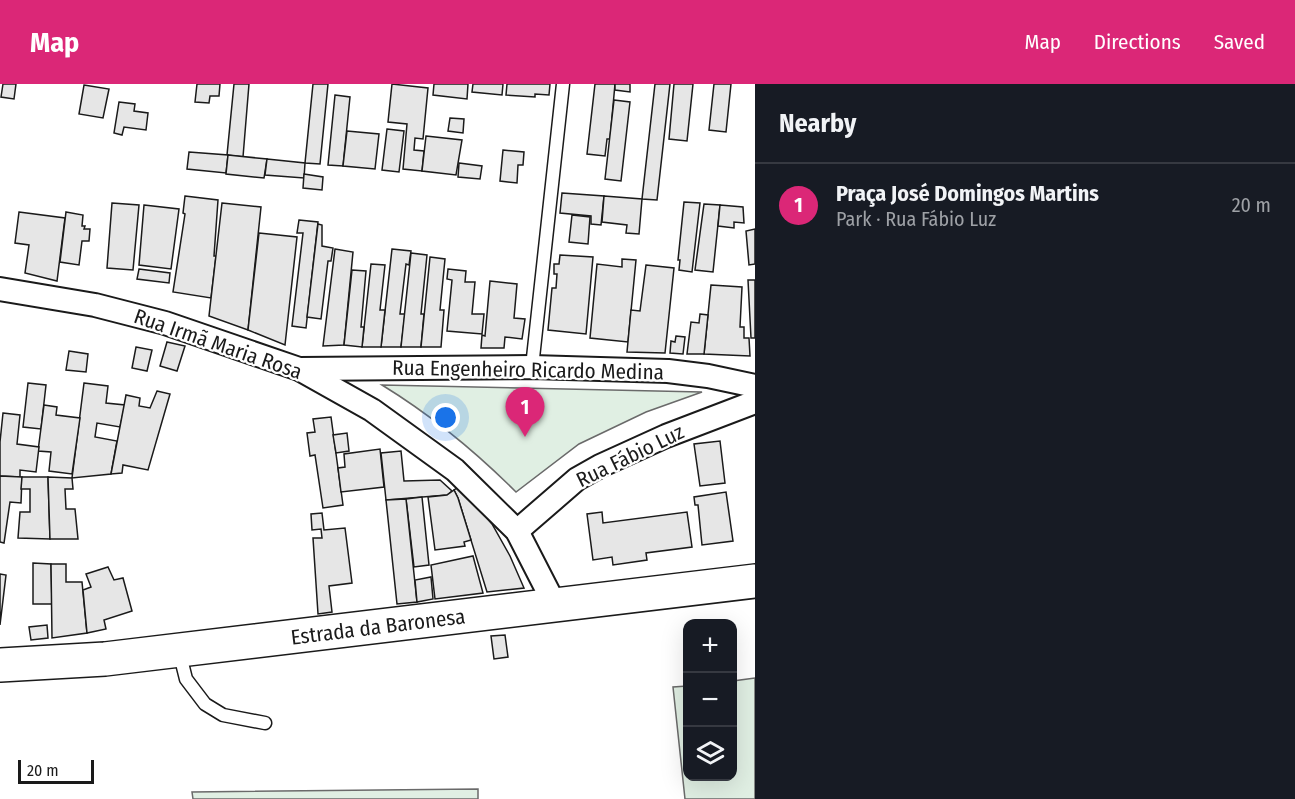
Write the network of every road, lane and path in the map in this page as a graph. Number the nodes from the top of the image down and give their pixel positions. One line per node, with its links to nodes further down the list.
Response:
1 (563, 84): 3 (lane)
2 (0, 289): 4 (street, Rua Irmã Maria Rosa)
3 (532, 367): 4 (street, Rua Engenheiro Ricardo Medina); 5 (street, Rua Engenheiro Ricardo Medina)
4 (299, 369): 7 (street, Rua Irmã Maria Rosa)
5 (755, 387)
6 (755, 402): 7 (street, Rua Fábio Luz)
7 (517, 531): 9 (street, Rua Irmã Maria Rosa)
8 (755, 582): 9 (main road, Estrada da Baronesa)
9 (556, 607): 10 (main road, Estrada da Baronesa)
10 (179, 650): 11 (main road, Estrada da Baronesa); 12 (lane)
11 (0, 665)
12 (265, 723)

